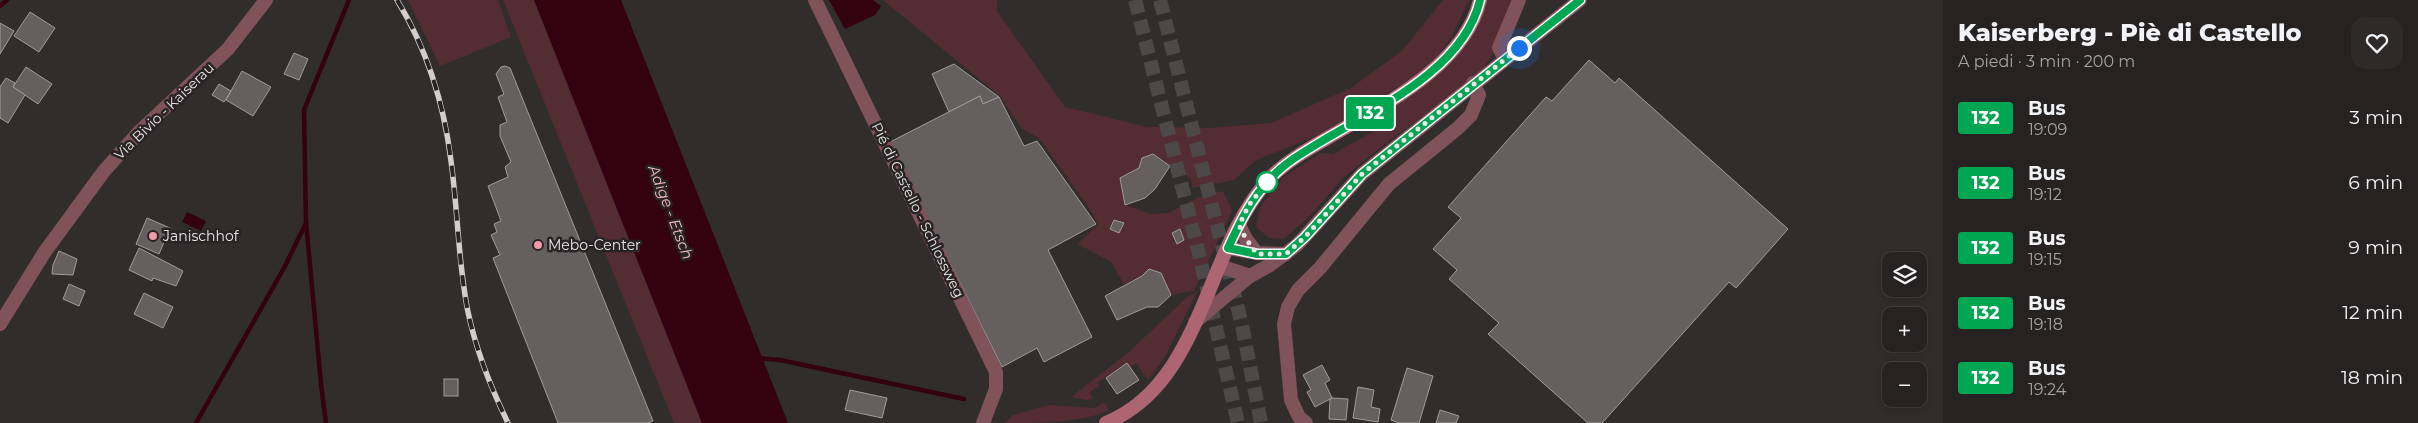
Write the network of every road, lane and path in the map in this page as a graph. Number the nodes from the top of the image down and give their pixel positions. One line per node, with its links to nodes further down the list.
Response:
1 (266, 0): 15 (street, Via Bivio - Kaiserau)
2 (816, 0): 16 (street, Pié di Castello - Schlossweg)
3 (1480, 0): 8 (main road)
4 (1519, 0): 6 (street)
5 (1580, 0): 6 (street)
6 (1504, 59): 7 (street)
7 (1472, 84): 11 (street); 18 (street)
8 (1239, 225): 9 (main road); 10 (street)
9 (1228, 248): 10 (street); 12 (main road)
10 (1257, 254): 11 (street)
11 (1286, 254): 13 (street)
12 (1220, 266): 13 (street); 14 (main road)
13 (1250, 276): 14 (street)
14 (1195, 322): 17 (main road)
15 (0, 324)
16 (983, 423)
17 (1106, 423)
18 (1306, 423)

